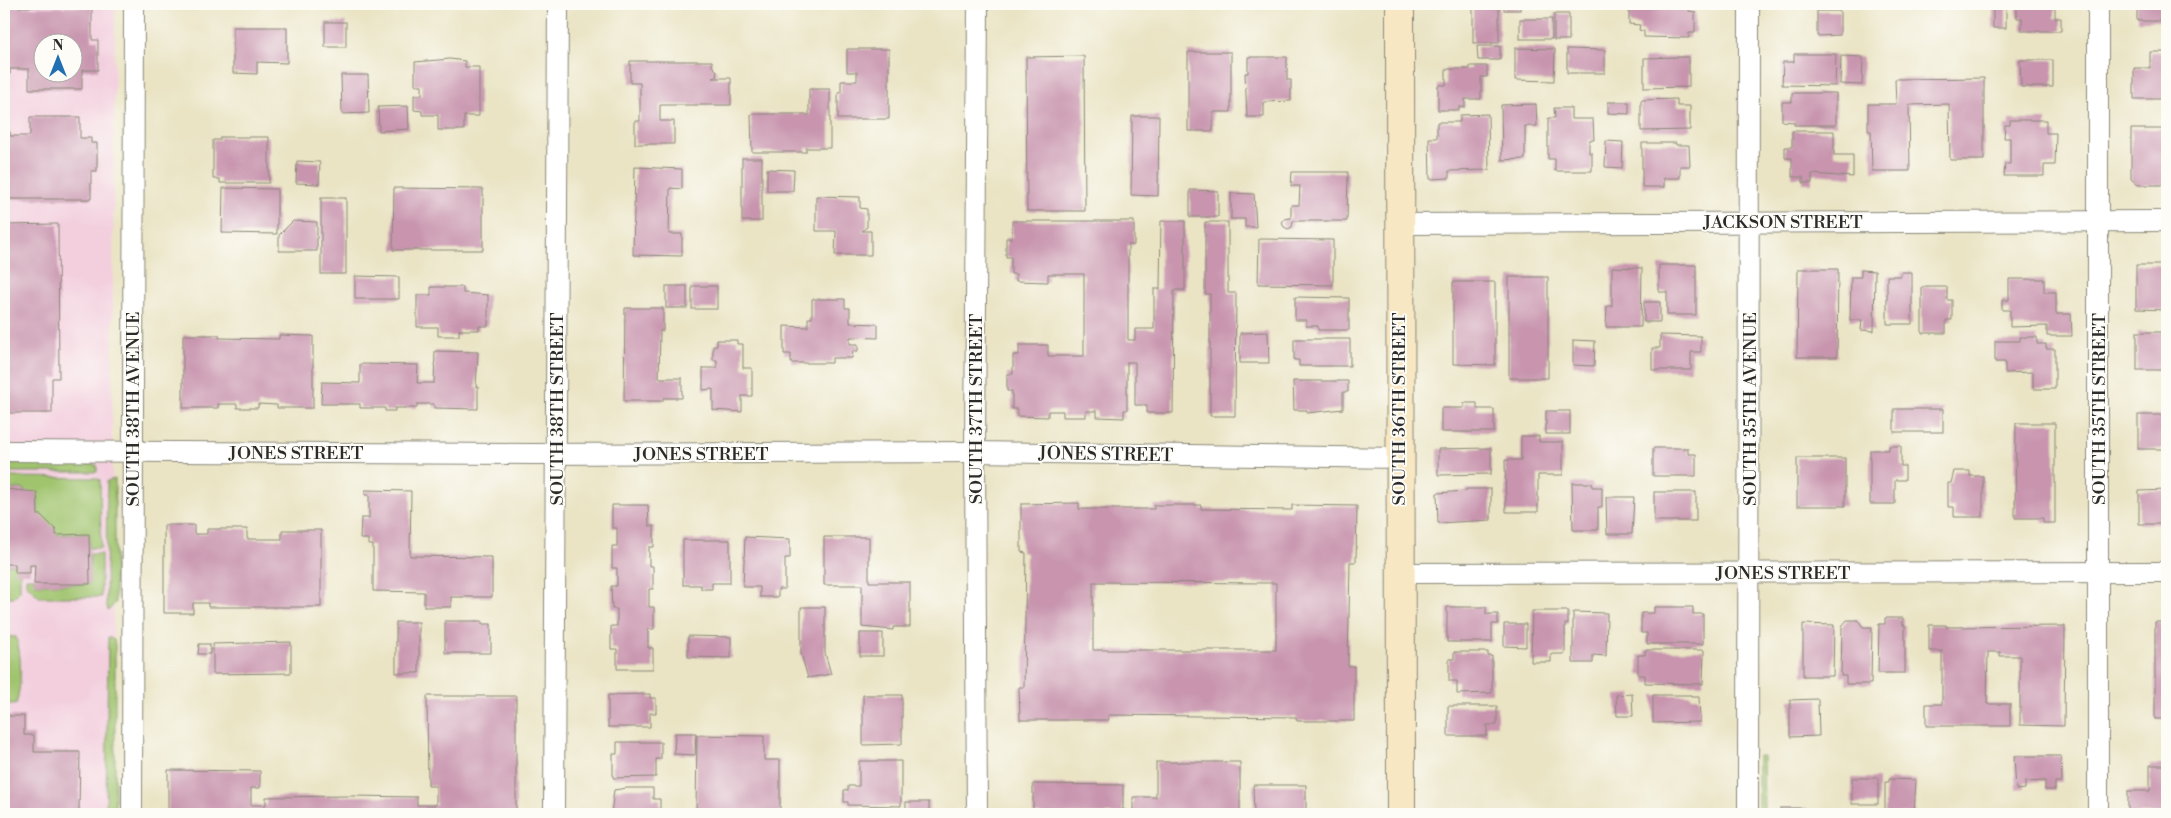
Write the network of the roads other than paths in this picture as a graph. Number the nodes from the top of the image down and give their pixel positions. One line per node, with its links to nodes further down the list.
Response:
1 (134, 4): 12 (street, SOUTH 38TH AVENUE)
2 (558, 4): 14 (street, SOUTH 38TH STREET)
3 (978, 4): 13 (street, SOUTH 37TH STREET)
4 (1400, 4): 10 (street, SOUTH 36TH STREET)
5 (1749, 4): 9 (street, SOUTH 35TH AVENUE)
6 (2098, 4): 7 (street, SOUTH 35TH STREET)
7 (2097, 221): 8 (street, JACKSON STREET); 9 (street, JACKSON STREET); 16 (street, SOUTH 35TH STREET)
8 (2167, 221)
9 (1750, 222): 10 (street, JACKSON STREET); 19 (street, SOUTH 35TH AVENUE)
10 (1399, 224): 15 (street, SOUTH 36TH STREET)
11 (4, 451): 12 (street, JONES STREET)
12 (133, 452): 14 (street, JONES STREET); 20 (street, SOUTH 38TH AVENUE)
13 (975, 452): 14 (street, JONES STREET); 15 (street, JONES STREET); 22 (street, SOUTH 37TH STREET)
14 (557, 454): 21 (street, SOUTH 38TH STREET)
15 (1399, 458): 18 (street, SOUTH 36TH STREET)
16 (2099, 572): 17 (street, JONES STREET); 19 (street, JONES STREET); 25 (street, SOUTH 35TH STREET)
17 (2167, 572)
18 (1399, 573): 19 (street, JONES STREET); 23 (street, SOUTH 36TH STREET)
19 (1749, 573): 24 (street, SOUTH 35TH AVENUE)
20 (132, 814)
21 (554, 814)
22 (977, 814)
23 (1401, 814)
24 (1748, 814)
25 (2098, 814)

